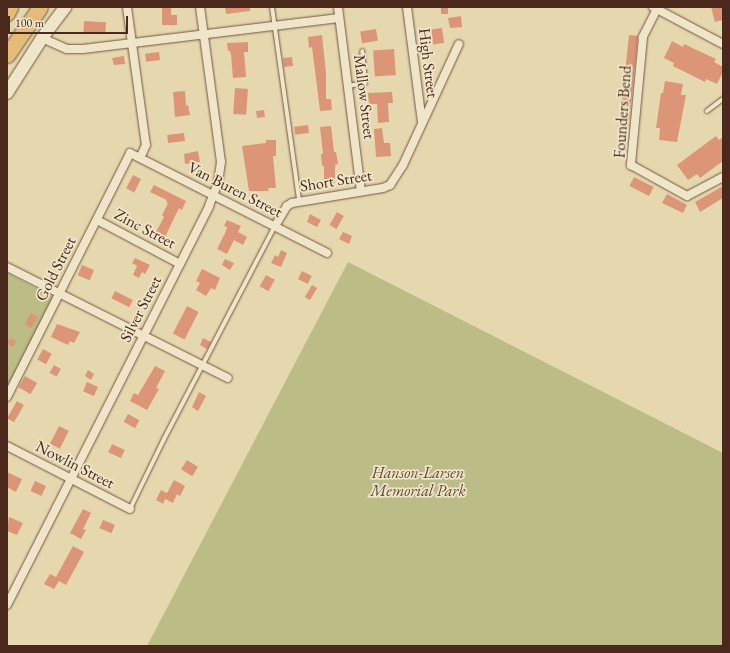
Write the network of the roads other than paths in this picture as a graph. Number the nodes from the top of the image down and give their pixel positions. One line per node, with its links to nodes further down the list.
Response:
1 (10, 7): 11 (highway)
2 (28, 7): 16 (highway)
3 (40, 7): 21 (highway)
4 (65, 7): 15 (main road)
5 (127, 7): 17 (street)
6 (200, 7): 14 (street, Silver Street)
7 (272, 7): 13 (lane)
8 (338, 7): 12 (street, Mallow Street)
9 (407, 7): 26 (street, High Street)
10 (656, 8): 19 (street); 29 (street, Founders Bend)
11 (7, 13)
12 (340, 18): 13 (street); 22 (street, Mallow Street)
13 (274, 26): 14 (street); 32 (lane)
14 (204, 34): 17 (street); 31 (street, Silver Street)
15 (42, 38): 17 (street); 23 (main road)
16 (7, 41)
17 (133, 44): 28 (street)
18 (459, 44): 26 (street)
19 (723, 44)
20 (362, 51): 22 (lane)
21 (7, 55)
22 (348, 86): 30 (street, Mallow Street)
23 (7, 93)
24 (723, 100): 25 (lane)
25 (707, 111)
26 (422, 122): 30 (street, Short Street)
27 (130, 153): 28 (street, Van Buren Street); 33 (street, Gold Street)
28 (140, 158): 31 (street, Van Buren Street)
29 (723, 177)
30 (361, 191): 32 (street, Short Street)
31 (214, 195): 34 (street, Van Buren Street); 36 (street, Silver Street)
32 (299, 200): 34 (street, Short Street)
33 (97, 220): 36 (street, Zinc Street); 38 (street, Gold Street)
34 (275, 226): 35 (street, Van Buren Street); 40 (lane)
35 (327, 253)
36 (180, 264): 39 (street, Silver Street)
37 (7, 267): 38 (street)
38 (59, 294): 39 (street); 42 (street, Gold Street)
39 (144, 336): 40 (street); 44 (street, Silver Street)
40 (202, 365): 41 (street); 45 (lane)
41 (228, 378)
42 (7, 397)
43 (7, 446): 44 (street, Nowlin Street)
44 (71, 478): 45 (street, Nowlin Street); 46 (street, Silver Street)
45 (130, 509)
46 (7, 605)

